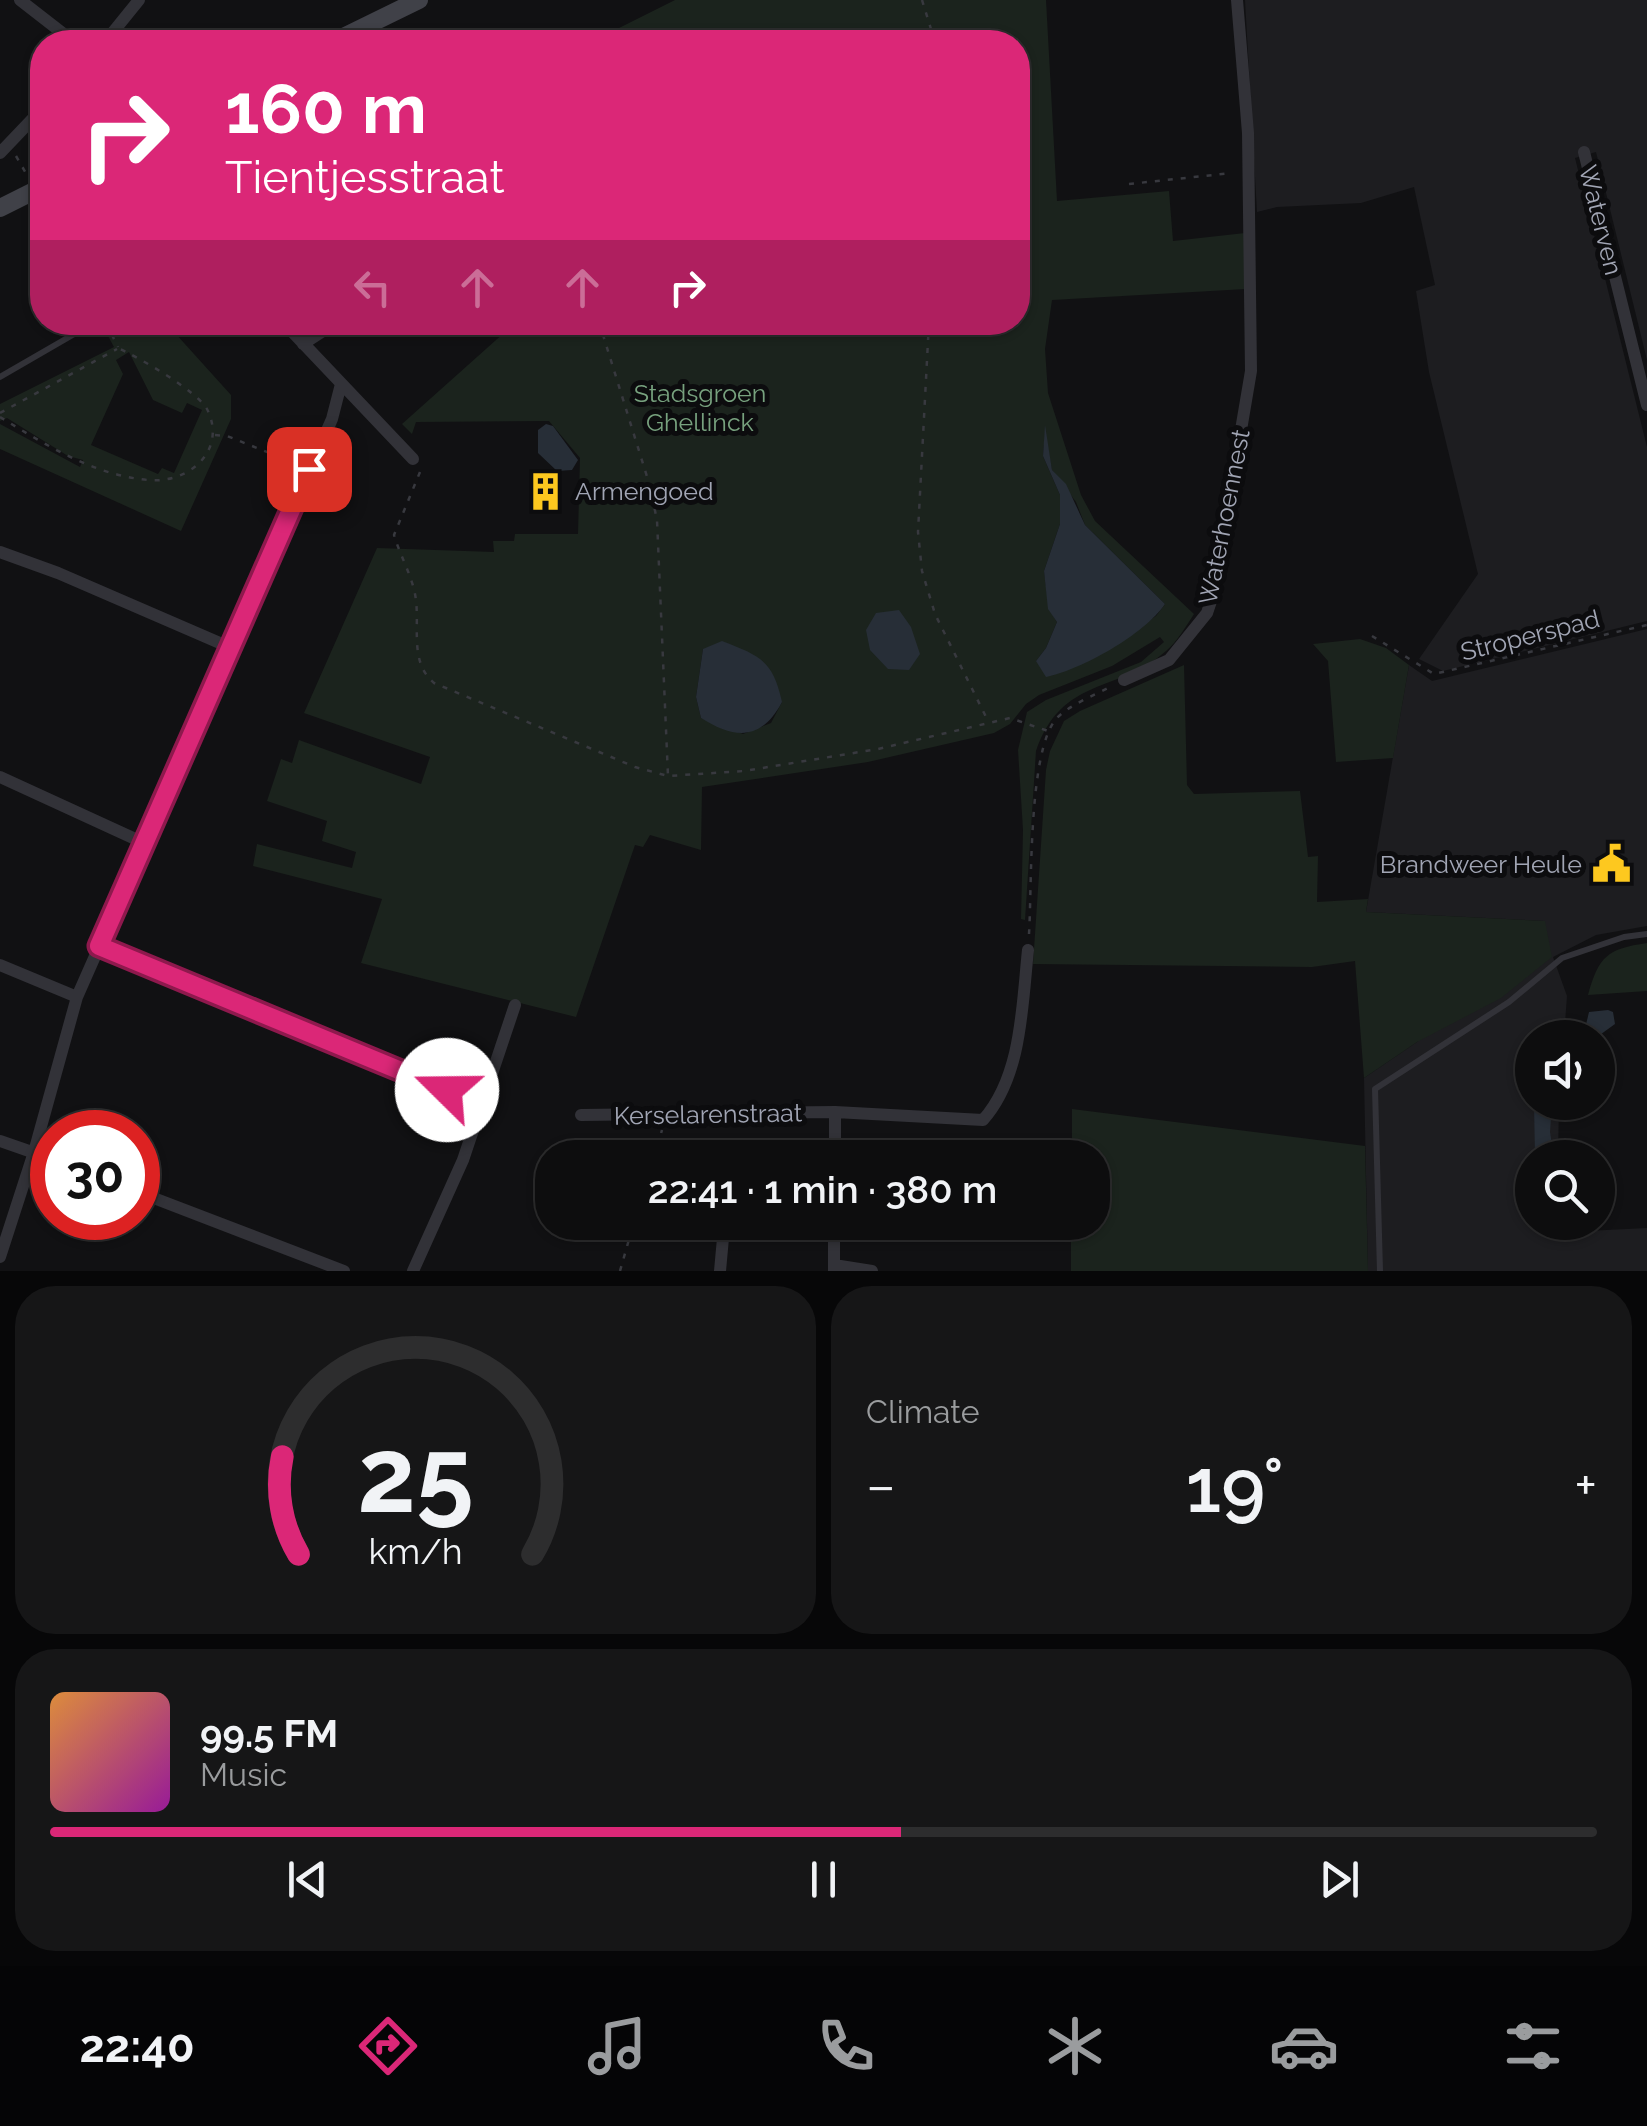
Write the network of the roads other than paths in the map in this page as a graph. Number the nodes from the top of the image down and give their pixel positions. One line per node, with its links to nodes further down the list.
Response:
1 (20, 0): 5 (street)
2 (138, 0): 6 (street)
3 (418, 0): 7 (street)
4 (1237, 0): 23 (street, Waterhoennest)
5 (59, 30)
6 (114, 30)
7 (357, 30)
8 (30, 123): 9 (street)
9 (6, 152)
10 (1584, 152): 19 (street, Waterven)
11 (30, 189): 12 (street)
12 (0, 208)
13 (73, 335): 17 (lane)
14 (295, 335): 16 (street)
15 (318, 335): 16 (street)
16 (304, 344): 18 (street)
17 (0, 377)
18 (341, 384): 20 (street); 22 (street)
19 (1647, 405)
20 (413, 459)
21 (0, 552): 22 (street)
22 (229, 646): 25 (street)
23 (1124, 680)
24 (0, 778): 25 (street)
25 (144, 844): 27 (street)
26 (1647, 934): 49 (lane)
27 (99, 946): 30 (street); 32 (street)
28 (1028, 950): 34 (street, Kerselarenstraat)
29 (0, 965): 30 (street)
30 (77, 998): 33 (street)
31 (515, 1006): 32 (street)
32 (482, 1104): 46 (street)
33 (46, 1110)
34 (835, 1112): 35 (street, Kerselarenstraat); 36 (street)
35 (581, 1116)
36 (834, 1140)
37 (0, 1141): 38 (street)
38 (30, 1151)
39 (30, 1164): 43 (street)
40 (160, 1200): 45 (street)
41 (723, 1240): 47 (street)
42 (834, 1240): 44 (street)
43 (0, 1256)
44 (834, 1268): 48 (street)
45 (344, 1271)
46 (413, 1271)
47 (720, 1271)
48 (872, 1271)
49 (1380, 1271)

